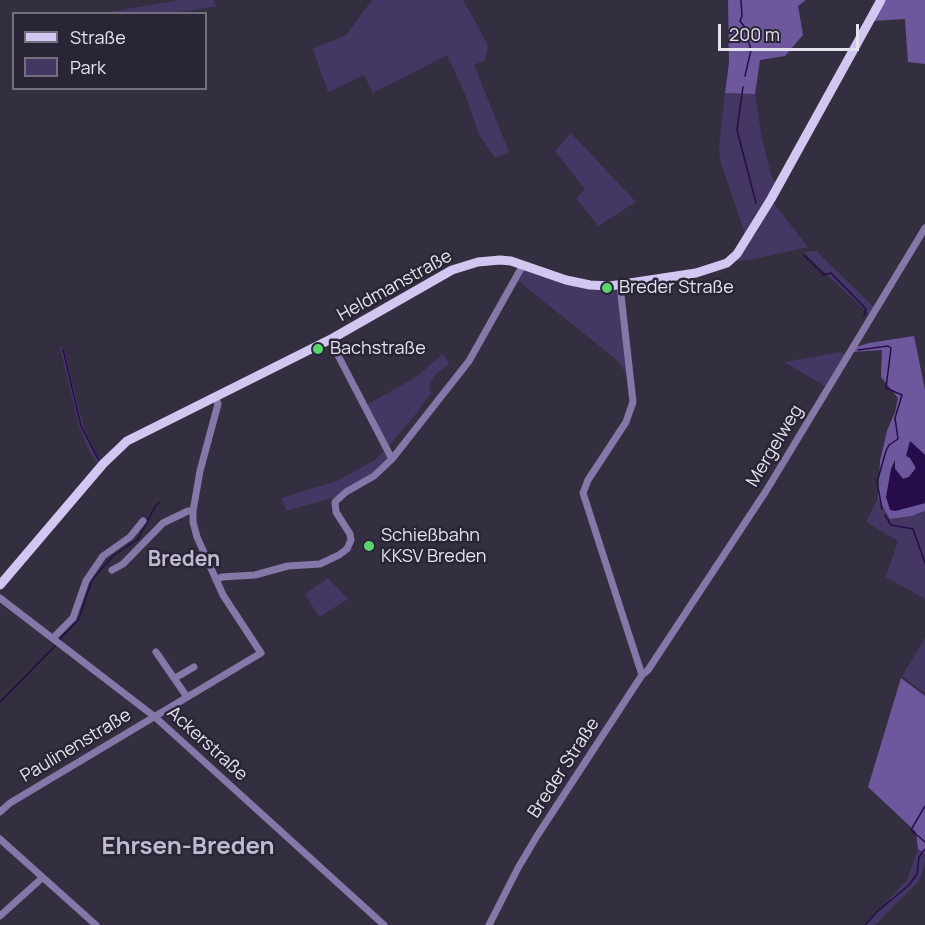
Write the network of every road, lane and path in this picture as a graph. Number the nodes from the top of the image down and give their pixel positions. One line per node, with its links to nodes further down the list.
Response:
1 (881, 0): 4 (main road, Heldmanstraße)
2 (925, 228): 17 (street, Mergelweg)
3 (523, 265): 4 (main road, Heldmanstraße); 5 (main road, Heldmanstraße); 7 (street)
4 (620, 286): 17 (street)
5 (330, 340): 6 (main road, Heldmanstraße); 7 (street)
6 (215, 397): 8 (street); 12 (main road, Heldmanstraße)
7 (392, 459): 11 (street)
8 (193, 511): 10 (street); 11 (street)
9 (143, 521): 14 (street)
10 (112, 570)
11 (216, 580): 19 (street, Paulinenstraße)
12 (0, 585)
13 (0, 598): 14 (street, Ackerstraße)
14 (53, 638): 20 (street, Ackerstraße)
15 (156, 652): 18 (street)
16 (194, 667): 18 (street)
17 (642, 675): 27 (street, Breder Straße)
18 (175, 678): 19 (street)
19 (187, 697): 20 (street, Paulinenstraße)
20 (155, 717): 21 (street, Paulinenstraße); 26 (street, Ackerstraße)
21 (0, 812)
22 (0, 839): 23 (street)
23 (42, 878): 24 (street); 25 (street)
24 (0, 916)
25 (96, 925)
26 (384, 925)
27 (489, 925)

